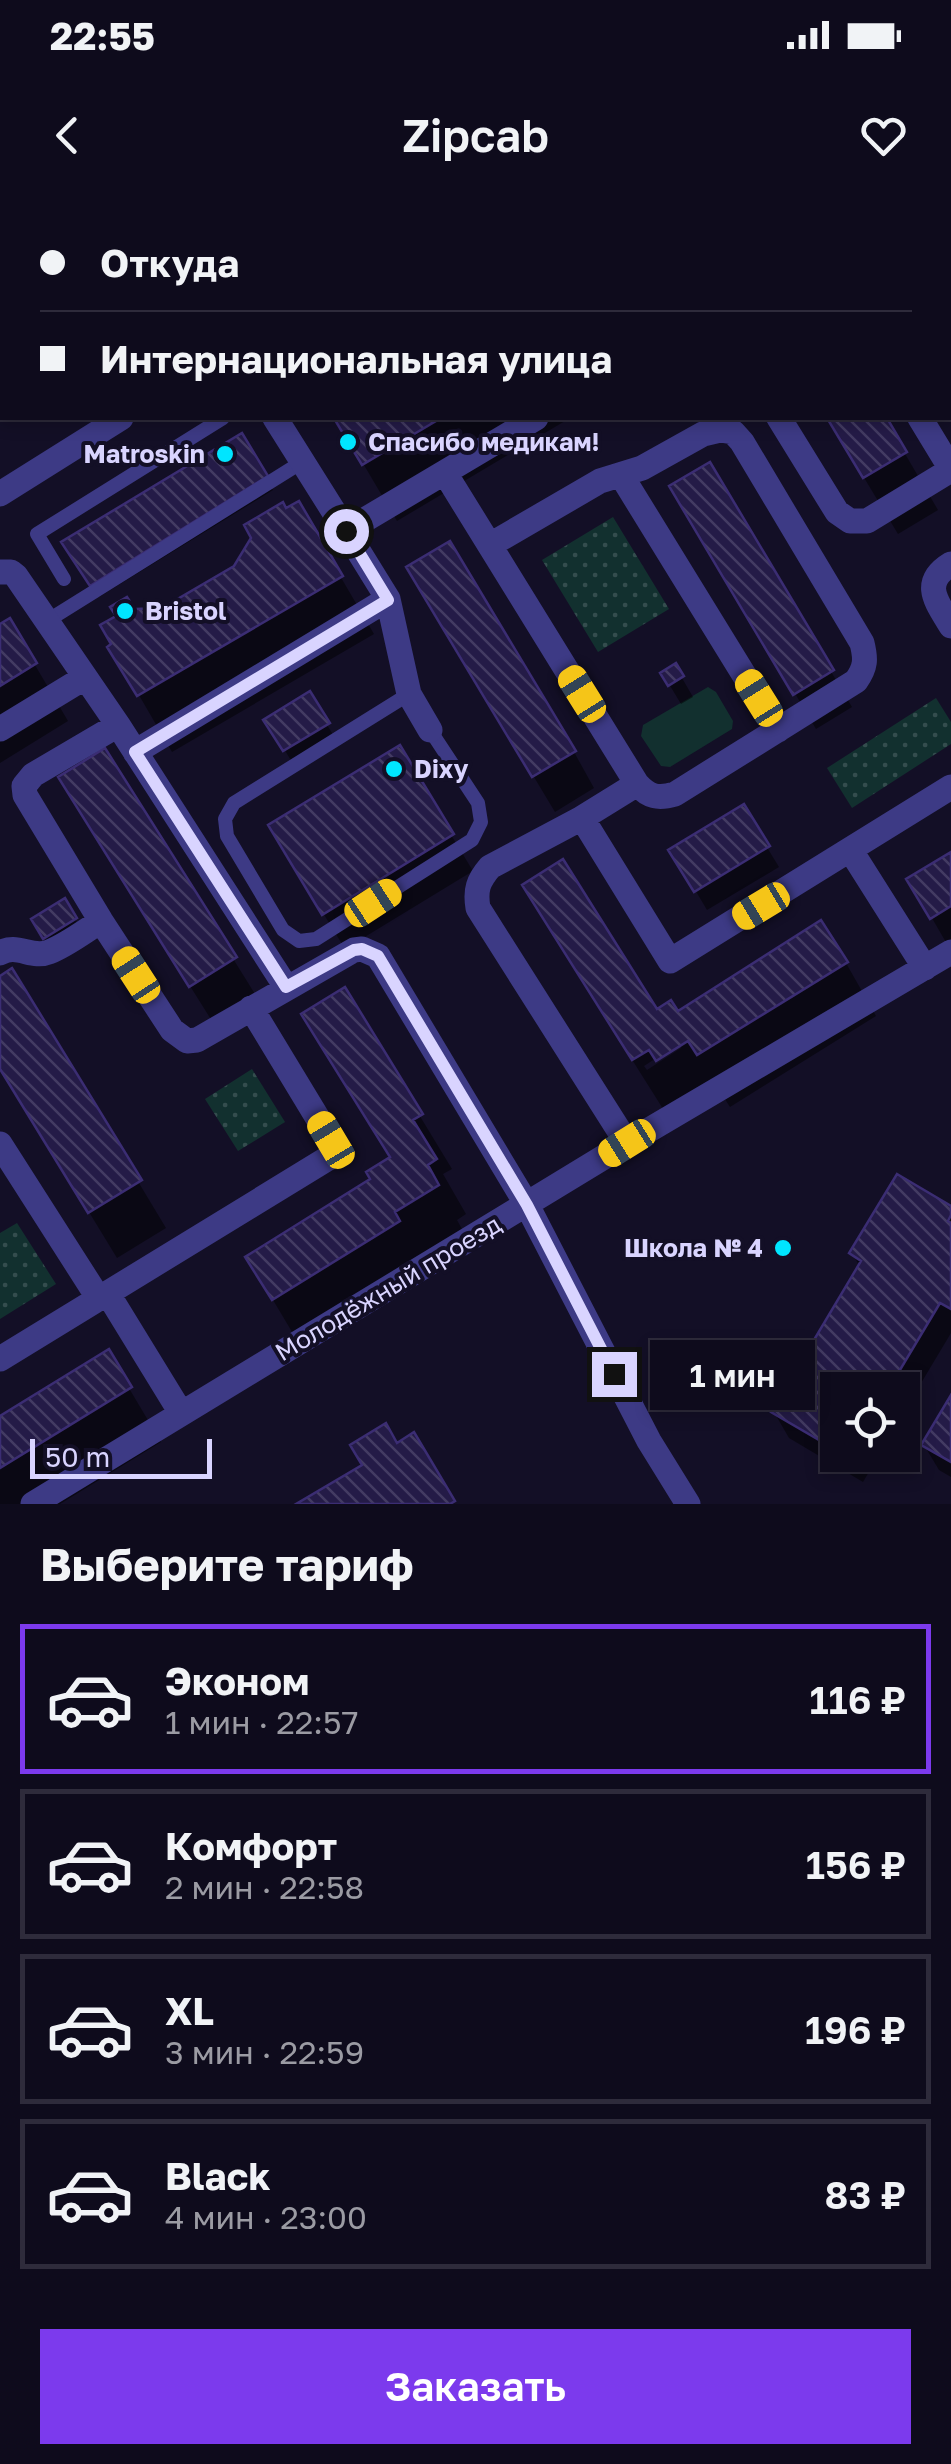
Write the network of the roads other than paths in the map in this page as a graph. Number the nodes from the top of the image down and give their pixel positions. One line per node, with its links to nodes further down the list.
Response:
1 (118, 420): 11 (street)
2 (221, 420): 16 (lane)
3 (278, 420): 7 (street)
4 (533, 420): 9 (street)
5 (781, 420): 8 (street)
6 (921, 420): 8 (street)
7 (302, 462): 12 (street); 18 (lane)
8 (951, 470)
9 (445, 472): 12 (street); 13 (street)
10 (621, 475): 13 (street); 25 (street); 25 (street)
11 (0, 494)
12 (346, 531): 17 (street)
13 (490, 545): 27 (street)
14 (951, 564): 19 (street)
15 (0, 572): 18 (street)
16 (64, 579)
17 (388, 600): 21 (street); 26 (street)
18 (47, 622): 20 (street)
19 (951, 626)
20 (84, 678): 22 (street); 23 (street)
21 (409, 694): 24 (street); 24 (lane)
22 (118, 725): 26 (street); 31 (street)
23 (0, 728)
24 (430, 730)
25 (778, 730): 27 (street)
26 (135, 752): 35 (street)
27 (636, 784): 29 (street)
28 (951, 787): 30 (street)
29 (582, 818): 30 (street); 37 (street)
30 (851, 851): 34 (street)
31 (101, 920): 32 (street); 36 (street)
32 (0, 952)
33 (951, 952): 34 (street, Молодёжный проезд)
34 (925, 968): 37 (street, Молодёжный проезд)
35 (286, 987): 36 (street); 39 (street)
36 (251, 1008): 40 (street)
37 (627, 1143): 39 (street, Молодёжный проезд)
38 (0, 1144): 40 (street)
39 (527, 1205): 42 (street, Молодёжный проезд); 44 (street)
40 (104, 1296): 41 (street); 42 (street)
41 (0, 1359)
42 (181, 1413): 43 (street, Молодёжный проезд)
43 (33, 1504)
44 (688, 1504)

